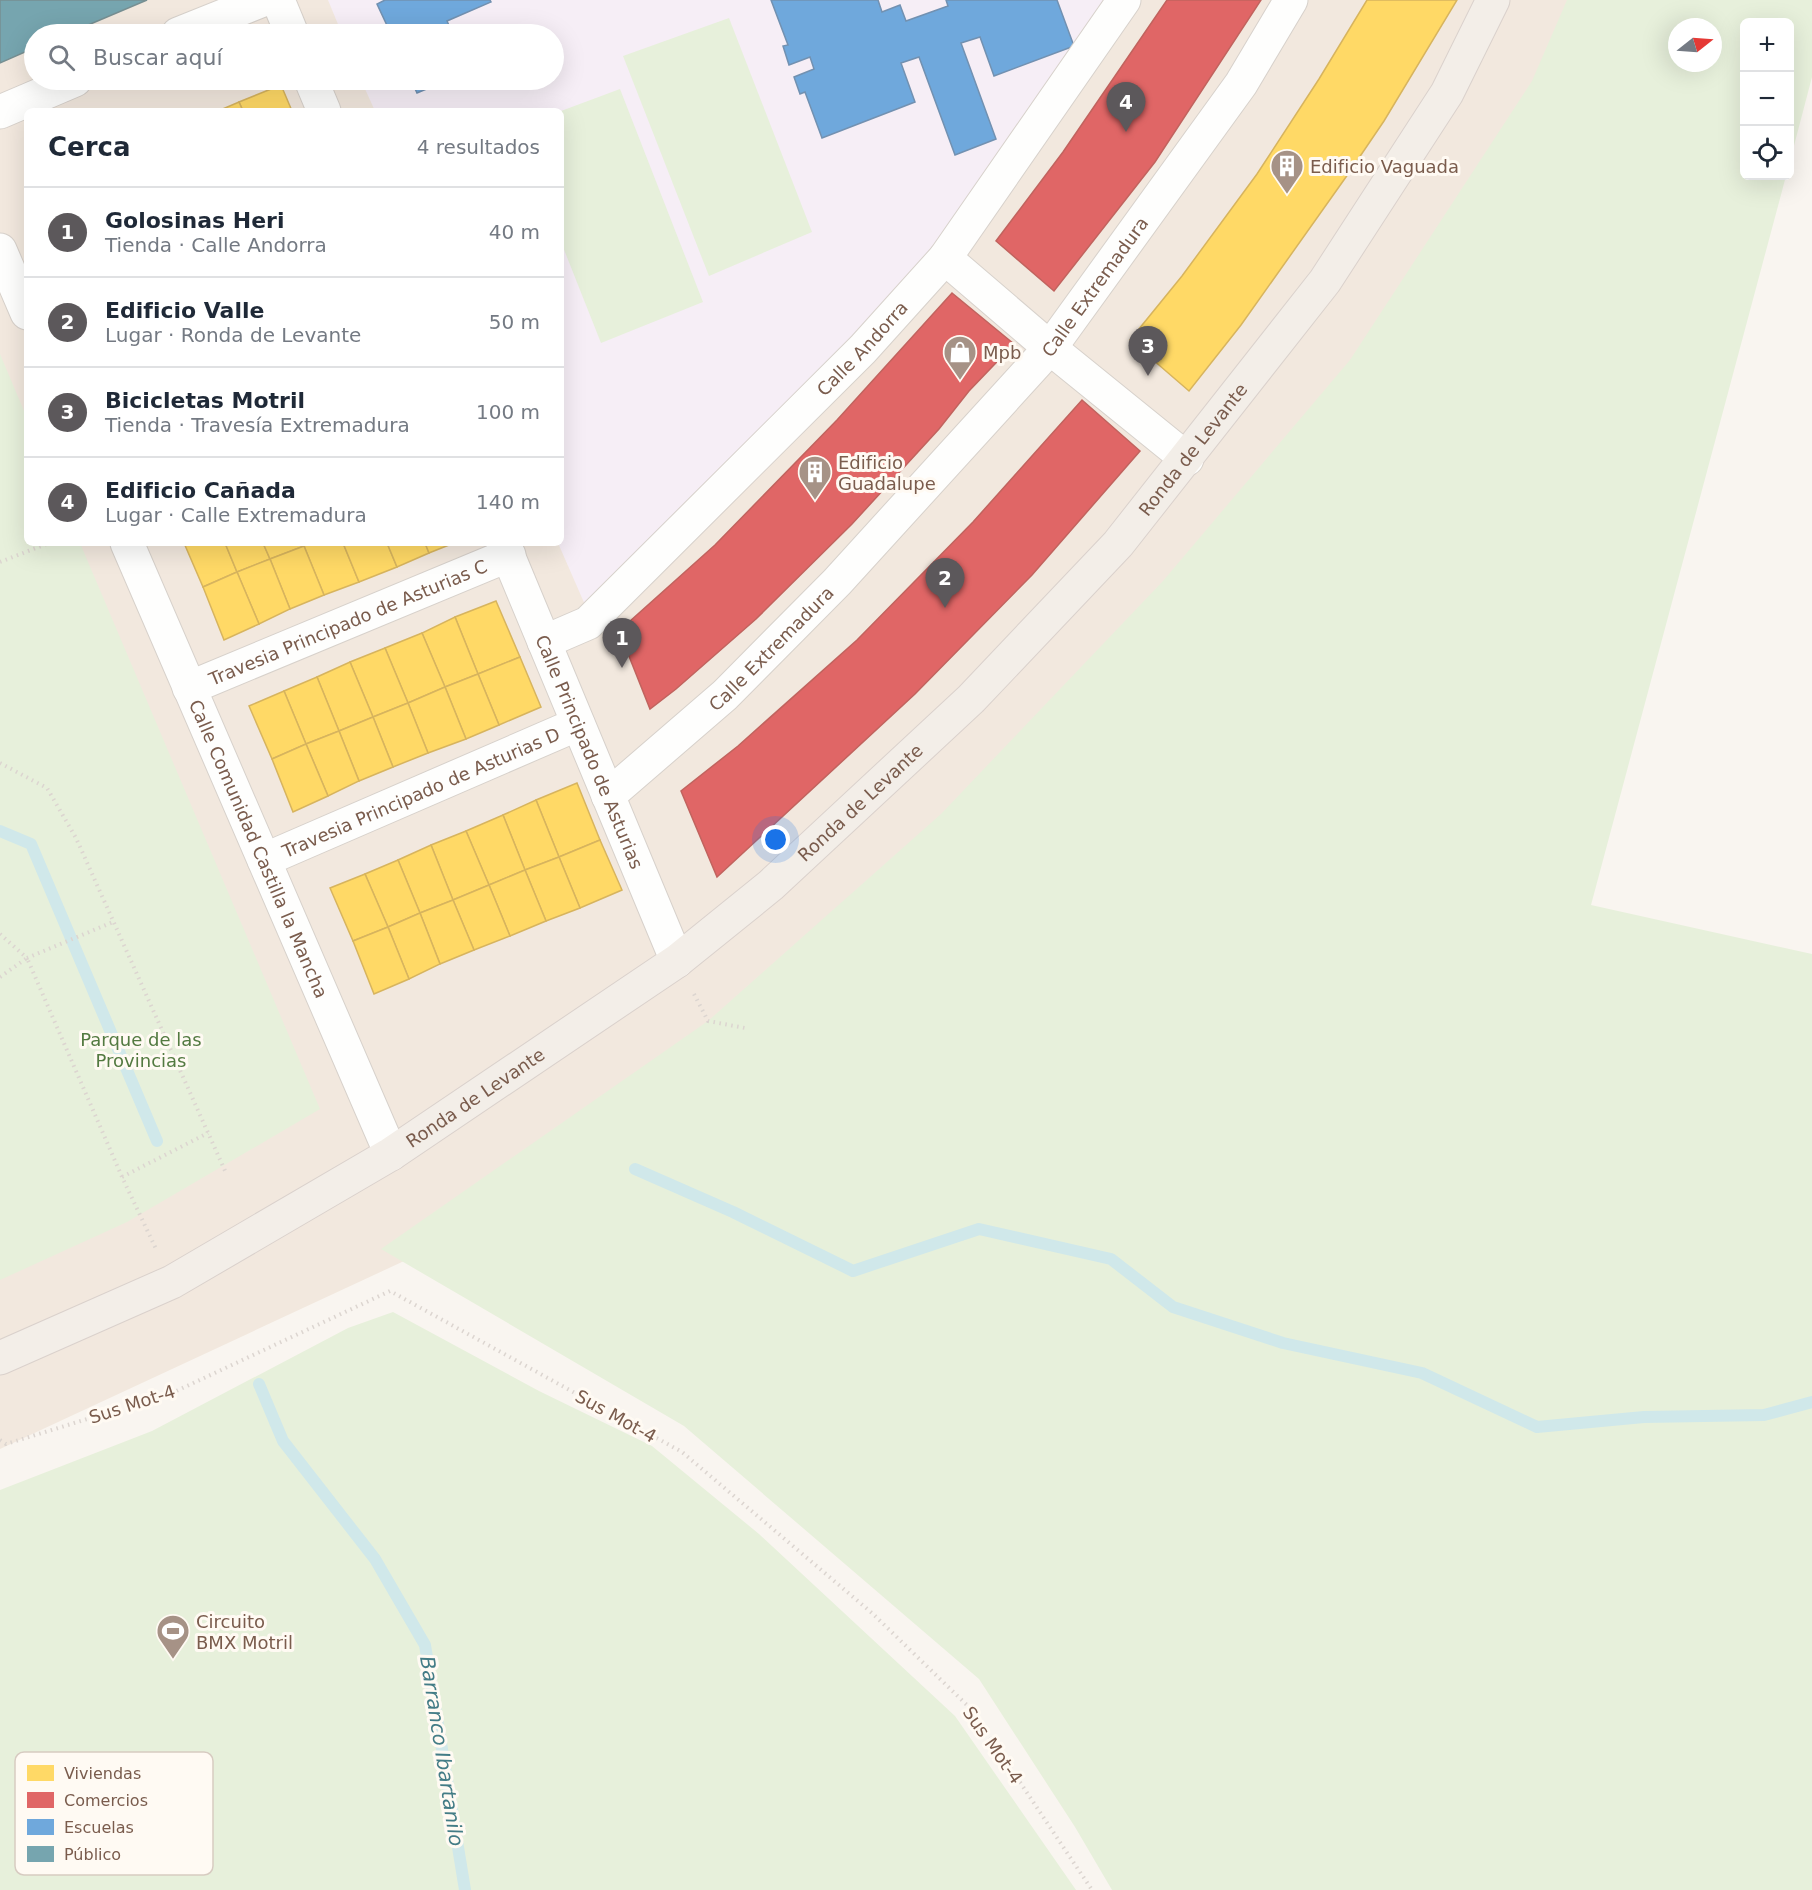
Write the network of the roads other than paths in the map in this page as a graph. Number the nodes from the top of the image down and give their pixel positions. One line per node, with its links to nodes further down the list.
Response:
1 (263, 0): 6 (street)
2 (278, 0): 8 (street)
3 (1124, 0): 14 (street, Calle Andorra)
4 (1292, 0): 16 (street, Calle Extremadura)
5 (1493, 0): 17 (main road, Ronda de Levante)
6 (234, 6): 7 (street)
7 (198, 24)
8 (288, 24)
9 (52, 90): 12 (street)
10 (315, 90): 11 (street)
11 (323, 108)
12 (0, 112)
13 (0, 250): 15 (street)
14 (945, 258): 16 (street); 20 (street, Calle Andorra)
15 (24, 306)
16 (1050, 348): 17 (street); 23 (street, Calle Extremadura)
17 (1187, 459): 25 (main road, Ronda de Levante)
18 (128, 546): 21 (street, Calle Comunidad Castilla la Mancha)
19 (506, 549): 20 (street, Calle Principado de Asturias); 21 (street, Travesia Principado de Asturias C)
20 (544, 642): 22 (street, Calle Principado de Asturias)
21 (189, 688): 24 (street, Calle Comunidad Castilla la Mancha)
22 (578, 724): 23 (street, Calle Principado de Asturias); 24 (street, Travesia Principado de Asturias D)
23 (608, 796): 25 (street, Calle Principado de Asturias)
24 (264, 860): 26 (street, Calle Comunidad Castilla la Mancha)
25 (676, 961): 26 (main road, Ronda de Levante)
26 (391, 1154): 27 (main road, Ronda de Levante)
27 (0, 1358)

